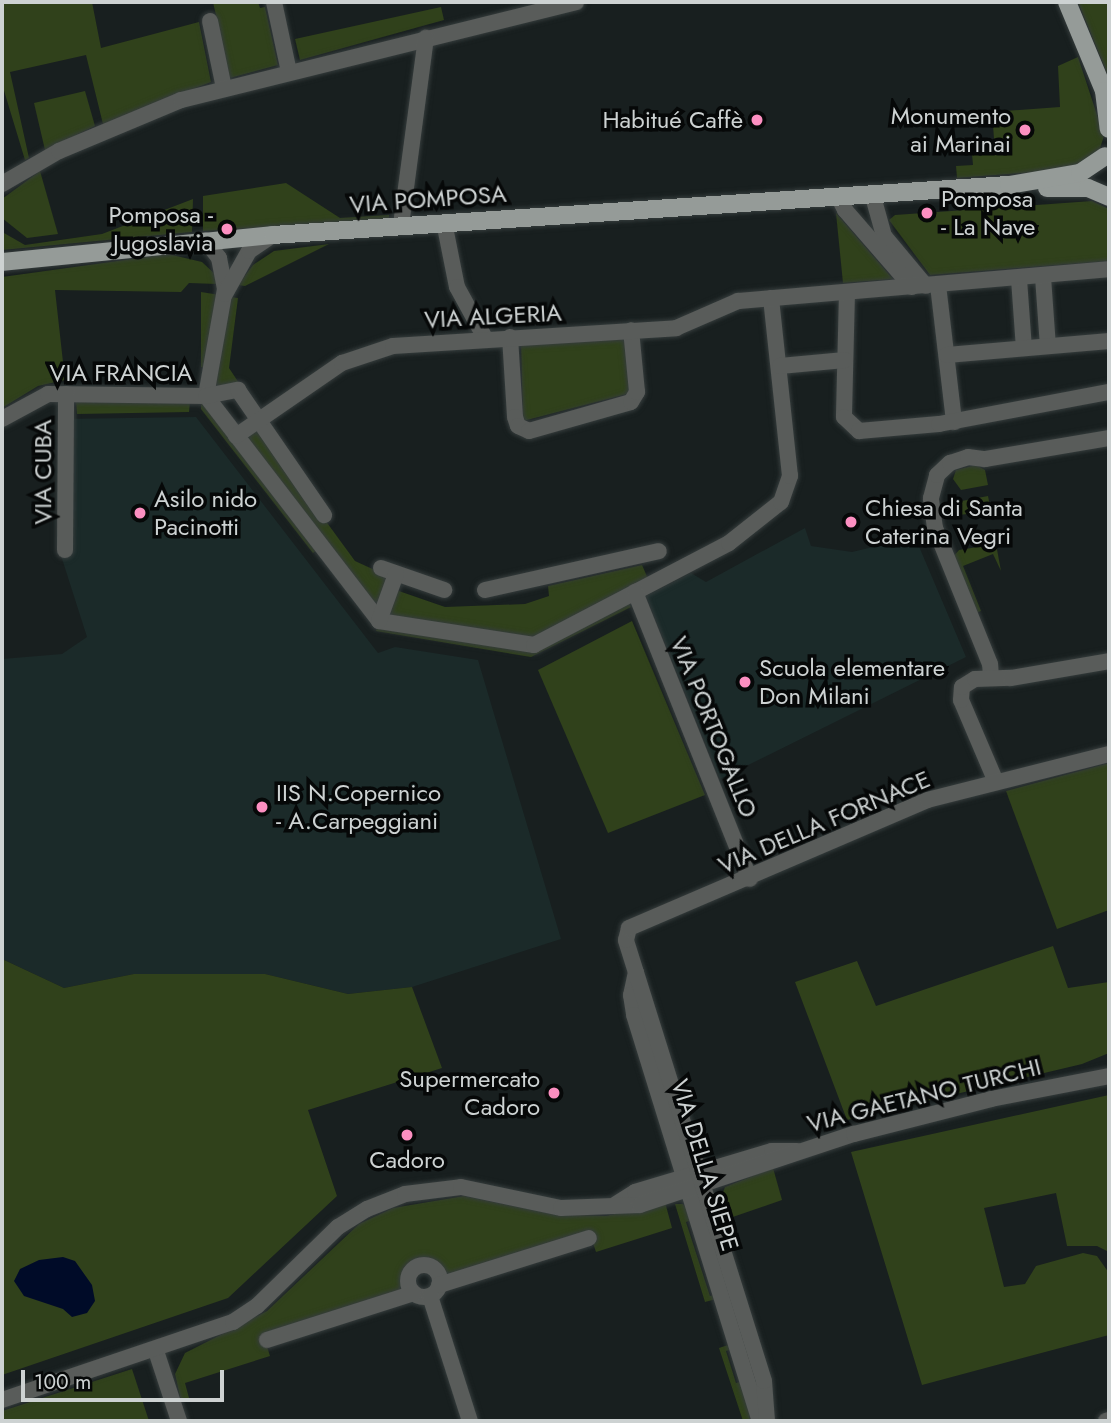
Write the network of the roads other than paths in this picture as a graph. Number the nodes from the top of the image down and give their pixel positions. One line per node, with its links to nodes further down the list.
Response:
1 (274, 2): 6 (street)
2 (576, 2): 5 (street)
3 (1067, 2): 8 (main road)
4 (211, 21): 7 (street)
5 (426, 38): 6 (street); 17 (street)
6 (289, 72): 7 (street)
7 (224, 88): 11 (street)
8 (1107, 93): 9 (main road)
9 (1109, 129)
10 (1107, 151): 12 (main road, VIA POMPOSA); 14 (main road)
11 (2, 184)
12 (1009, 185): 13 (main road, VIA POMPOSA); 14 (main road, VIA POMPOSA)
13 (872, 193): 15 (main road, VIA POMPOSA); 24 (street)
14 (1109, 195)
15 (838, 196): 16 (main road, VIA POMPOSA); 24 (street)
16 (444, 222): 17 (main road, VIA POMPOSA); 30 (street)
17 (401, 225): 18 (main road, VIA POMPOSA)
18 (273, 235): 19 (main road, VIA POMPOSA); 26 (street)
19 (205, 240): 20 (main road, VIA POMPOSA); 26 (street)
20 (2, 264)
21 (1109, 270): 22 (street)
22 (1043, 277): 23 (street); 32 (street)
23 (1019, 279): 24 (street); 33 (street)
24 (925, 286): 25 (street); 34 (street)
25 (847, 292): 27 (street); 35 (street)
26 (224, 296): 39 (street)
27 (771, 298): 28 (street, VIA ALGERIA); 36 (street)
28 (631, 330): 29 (street, VIA ALGERIA); 29 (street)
29 (510, 337): 30 (street, VIA ALGERIA)
30 (485, 338): 41 (street, VIA ALGERIA)
31 (1109, 341): 32 (street)
32 (1048, 346): 33 (street)
33 (1024, 348): 34 (street)
34 (947, 355): 42 (street)
35 (845, 360): 36 (street); 42 (street)
36 (780, 366): 49 (street)
37 (1109, 392): 42 (street)
38 (66, 394): 39 (street, VIA FRANCIA); 40 (street, VIA FRANCIA); 48 (street, VIA CUBA)
39 (206, 396): 41 (street, VIA FRANCIA); 43 (street)
40 (2, 419)
41 (259, 421): 43 (street, VIA ALGERIA); 45 (street)
42 (954, 422)
43 (236, 436): 46 (street)
44 (1109, 438): 55 (street)
45 (315, 501): 46 (street); 47 (street)
46 (297, 514): 53 (street)
47 (324, 515)
48 (65, 550)
49 (660, 579): 51 (street); 52 (street)
50 (444, 590): 53 (street)
51 (485, 590)
52 (635, 592): 53 (street); 58 (street, VIA PORTOGALLO)
53 (379, 621)
54 (1109, 661): 55 (street)
55 (983, 678): 57 (street)
56 (1109, 754): 57 (street, VIA DELLA FORNACE)
57 (996, 782): 58 (street, VIA DELLA FORNACE)
58 (750, 879): 59 (street, VIA DELLA FORNACE)
59 (640, 920): 60 (street, VIA DELLA SIEPE)
60 (651, 1040): 64 (street, VIA DELLA SIEPE); 65 (street, VIA DELLA SIEPE)
61 (1109, 1068): 63 (street, VIA GAETANO TURCHI)
62 (1109, 1076): 63 (street, VIA GAETANO TURCHI)
63 (1061, 1083): 64 (street, VIA GAETANO TURCHI)
64 (703, 1179): 65 (street, VIA GAETANO TURCHI); 68 (street, VIA DELLA SIEPE)
65 (687, 1184): 68 (street, VIA DELLA SIEPE); 71 (street, VIA GAETANO TURCHI)
66 (589, 1238): 67 (street)
67 (428, 1291): 70 (street); 74 (street)
68 (731, 1300): 69 (street, VIA DELLA SIEPE)
69 (742, 1334): 75 (street, VIA DELLA SIEPE); 76 (street, VIA DELLA SIEPE)
70 (267, 1340)
71 (156, 1351): 72 (street); 73 (street)
72 (4, 1399)
73 (179, 1421)
74 (470, 1421)
75 (760, 1421)
76 (767, 1421)

